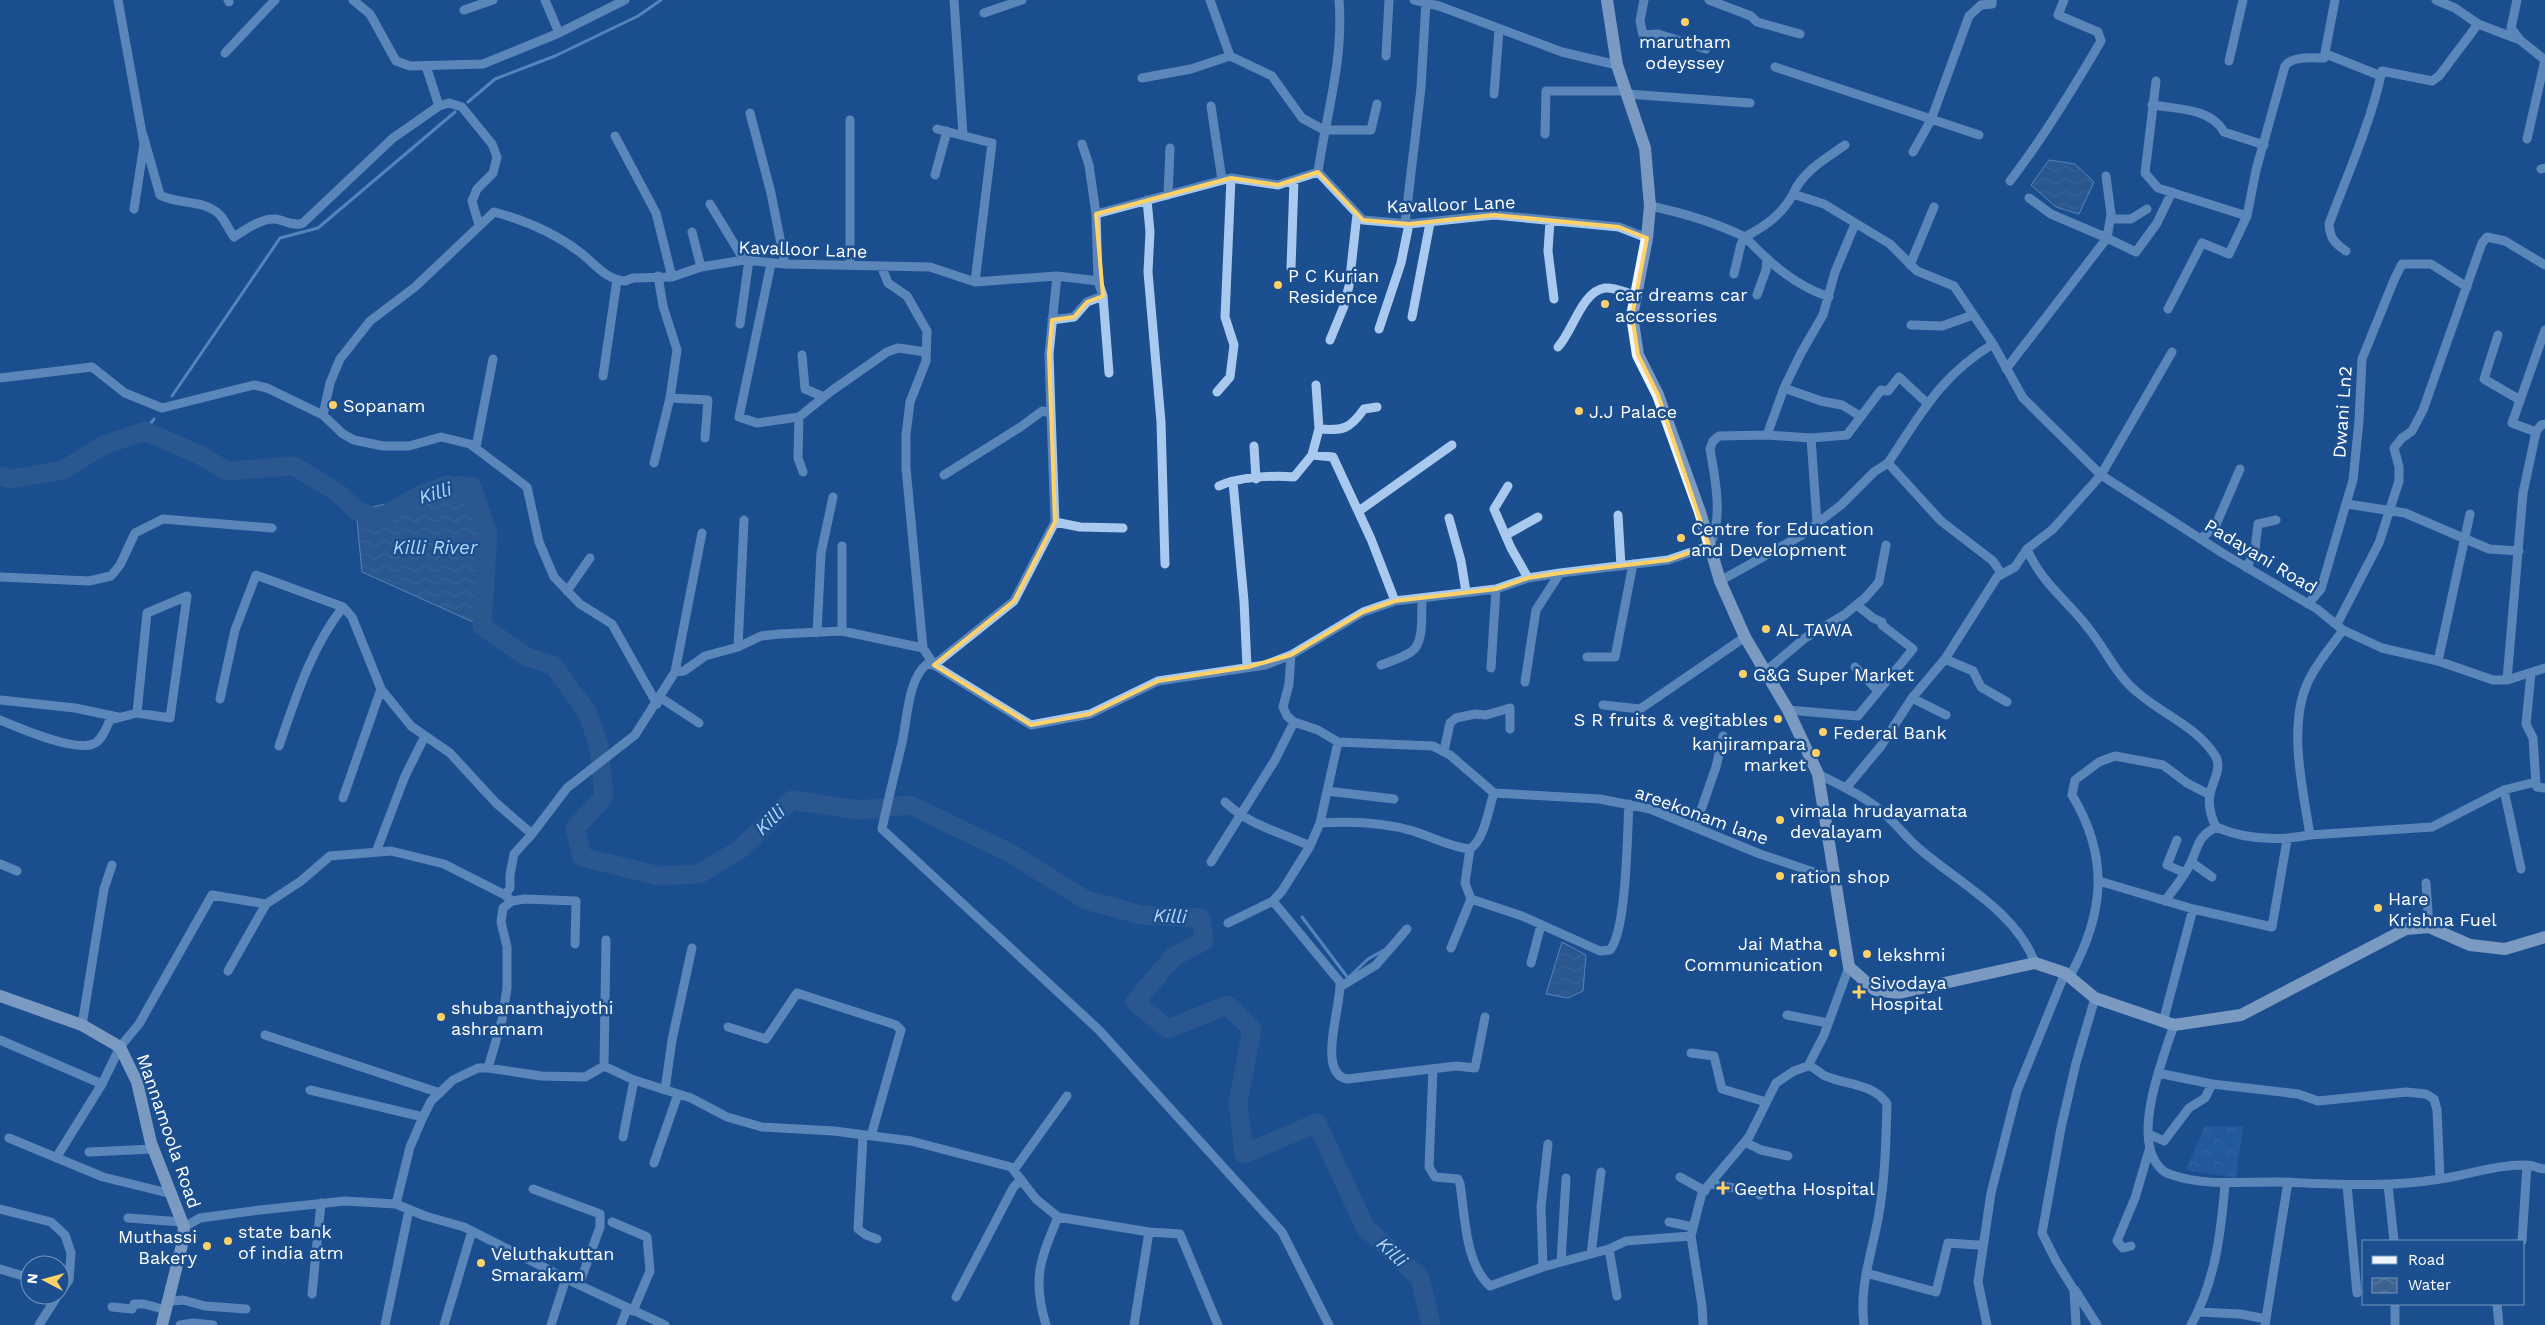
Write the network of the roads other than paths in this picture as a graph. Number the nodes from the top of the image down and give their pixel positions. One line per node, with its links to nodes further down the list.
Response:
1 (118, 0): 57 (street)
2 (275, 0): 31 (street)
3 (353, 0): 38 (street)
4 (493, 0): 23 (street)
5 (545, 0): 27 (street)
6 (625, 0): 27 (street)
7 (954, 0): 58 (street)
8 (1022, 0): 24 (street)
9 (1210, 0): 33 (street)
10 (1339, 0): 54 (street)
11 (1389, 0): 34 (street)
12 (1414, 0): 22 (street)
13 (1606, 0): 37 (main road)
14 (1644, 0): 30 (street)
15 (1709, 0): 28 (street)
16 (1992, 0): 52 (street)
17 (2064, 0): 72 (street)
18 (2243, 0): 36 (street)
19 (2335, 0): 32 (street)
20 (2436, 0): 25 (street)
21 (2517, 0): 29 (street)
22 (1426, 1): 26 (street); 89 (street)
23 (464, 10)
24 (984, 13)
25 (2478, 24): 29 (street); 40 (street)
26 (1499, 30): 37 (street); 44 (street)
27 (559, 33): 38 (street)
28 (1800, 34)
29 (2520, 40): 35 (street)
30 (1706, 49)
31 (225, 53)
32 (2326, 54): 40 (street); 64 (street)
33 (1230, 56): 41 (street); 54 (street)
34 (1386, 56)
35 (2545, 60): 61 (street)
36 (2230, 61)
37 (1617, 65): 43 (main road)
38 (426, 66): 48 (street)
39 (1775, 67): 52 (street)
40 (2381, 76): 96 (street)
41 (1142, 78)
42 (2156, 81): 47 (street)
43 (1627, 93): 45 (street); 56 (street); 79 (main road)
44 (1494, 94)
45 (1750, 103)
46 (1377, 104): 54 (street)
47 (2152, 105): 64 (street); 73 (street)
48 (439, 106): 57 (street); 91 (street)
49 (1212, 106): 70 (street)
50 (750, 113): 100 (street)
51 (850, 120): 102 (street)
52 (1931, 120): 59 (street); 66 (street)
53 (937, 129): 55 (street)
54 (1324, 130): 67 (street)
55 (947, 131): 58 (street); 68 (street)
56 (1545, 134)
57 (143, 135): 81 (street)
58 (963, 135): 113 (street)
59 (1979, 135)
60 (616, 136): 110 (street)
61 (2527, 139)
62 (1082, 144): 83 (street)
63 (1845, 145): 74 (street)
64 (2264, 145): 85 (street)
65 (1170, 148): 75 (street)
66 (1913, 152)
67 (1318, 172): 71 (street); 84 (street, Kavalloor Lane)
68 (936, 175)
69 (2106, 176): 86 (street)
70 (1226, 179): 71 (street); 75 (street); 142 (street)
71 (1294, 180): 106 (street)
72 (2010, 181)
73 (2172, 192): 85 (street); 95 (street)
74 (1793, 194): 90 (street, Padayani Road); 93 (street)
75 (1168, 195): 77 (street)
76 (2029, 198): 95 (street)
77 (1147, 200): 83 (street); 196 (street)
78 (710, 204): 98 (street)
79 (1650, 206): 93 (street); 94 (main road)
80 (1934, 207): 103 (street)
81 (134, 209)
82 (2147, 209): 86 (street)
83 (1096, 214): 112 (street)
84 (1357, 214): 89 (street, Kavalloor Lane); 129 (street)
85 (2247, 216): 120 (street)
86 (2110, 219): 95 (street)
87 (1550, 221): 88 (street, Kavalloor Lane); 94 (street, Kavalloor Lane); 119 (street)
88 (1430, 223): 89 (street, Kavalloor Lane); 122 (street)
89 (1407, 224): 126 (street)
90 (1855, 224): 103 (street, Padayani Road); 118 (street)
91 (479, 225): 111 (street); 149 (street)
92 (692, 232): 104 (street)
93 (1745, 237): 97 (street); 107 (street)
94 (1647, 238): 115 (main road)
95 (2107, 238): 136 (street)
96 (2346, 251)
97 (1768, 259): 116 (street); 118 (street)
98 (747, 260): 99 (street, Kavalloor Lane); 104 (street, Kavalloor Lane); 124 (street)
99 (771, 264): 100 (street, Kavalloor Lane); 151 (street)
100 (785, 264): 102 (street, Kavalloor Lane)
101 (2545, 264): 114 (street)
102 (850, 265): 105 (street, Kavalloor Lane)
103 (1910, 265): 121 (street, Padayani Road)
104 (701, 267): 110 (street, Kavalloor Lane)
105 (882, 268): 113 (street, Kavalloor Lane); 132 (street)
106 (1291, 268)
107 (1734, 274)
108 (658, 276): 110 (street, Kavalloor Lane); 111 (street, Kavalloor Lane); 144 (street)
109 (1057, 276): 112 (street, Kavalloor Lane); 113 (street, Kavalloor Lane); 123 (street)
110 (672, 277)
111 (616, 280): 138 (street)
112 (1098, 281): 117 (street)
113 (975, 282)
114 (2467, 287): 173 (street, Dwani Ln2); 175 (street)
115 (1636, 295): 131 (street); 192 (main road)
116 (1757, 295)
117 (1102, 296): 123 (street); 137 (street)
118 (1829, 297): 141 (street)
119 (1554, 299)
120 (2168, 309)
121 (1973, 315): 125 (street); 130 (street, Padayani Road)
122 (1412, 316)
123 (1052, 320): 148 (street)
124 (740, 324)
125 (1911, 325)
126 (1379, 329)
127 (2545, 330): 145 (street)
128 (2498, 335): 145 (street)
129 (1330, 340)
130 (1993, 344): 136 (street, Padayani Road); 146 (street)
131 (1558, 347)
132 (926, 352): 143 (street); 218 (street)
133 (2172, 352): 167 (street)
134 (802, 356): 143 (street)
135 (493, 359): 160 (street)
136 (2006, 369): 167 (street, Padayani Road)
137 (1109, 373)
138 (602, 376)
139 (0, 378): 149 (street)
140 (1316, 385): 153 (street)
141 (1784, 388): 150 (street); 155 (street)
142 (1217, 392)
143 (824, 397): 151 (street)
144 (670, 398): 156 (street); 162 (street)
145 (2520, 400): 154 (street)
146 (1928, 404): 150 (street); 163 (street)
147 (1377, 407): 153 (street)
148 (1051, 413): 166 (street); 182 (street)
149 (323, 415): 160 (street)
150 (1860, 416): 157 (street)
151 (799, 417): 165 (street)
152 (2545, 424): 154 (street)
153 (1319, 429): 161 (street)
154 (2536, 432): 194 (street)
155 (1767, 435): 157 (street); 192 (street)
156 (705, 438)
157 (1811, 438): 183 (street)
158 (1452, 444): 174 (street)
159 (1254, 446): 168 (street)
160 (476, 447): 206 (street)
161 (1312, 455): 168 (street); 174 (street)
162 (654, 462)
163 (1888, 463): 183 (street); 201 (street)
164 (2240, 469): 188 (street)
165 (803, 472)
166 (944, 475)
167 (2102, 475): 188 (street, Padayani Road); 193 (street)
168 (1256, 478): 169 (street)
169 (1233, 482): 170 (street); 225 (street)
170 (1219, 486)
171 (1508, 486): 187 (street)
172 (834, 497): 215 (street)
173 (2347, 504): 175 (street); 211 (street, Dwani Ln2)
174 (1359, 511): 209 (street)
175 (2389, 511): 189 (street); 213 (street)
176 (2470, 514): 189 (street)
177 (1618, 515): 198 (street)
178 (1538, 517): 187 (street)
179 (1448, 518): 207 (street)
180 (744, 520): 217 (street)
181 (2276, 520): 199 (street)
182 (1055, 522): 185 (street); 223 (street)
183 (1817, 523): 204 (street)
184 (272, 528): 202 (street)
185 (1123, 528)
186 (702, 533): 229 (street)
187 (1506, 535): 203 (street)
188 (2200, 539): 199 (street, Padayani Road)
189 (2464, 539): 194 (street); 222 (street)
190 (1886, 545): 210 (street)
191 (842, 546): 214 (street)
192 (1709, 546): 197 (street); 204 (main road)
193 (2027, 549): 201 (street); 262 (street)
194 (2519, 551): 232 (street)
195 (590, 558): 206 (street)
196 (1165, 564)
197 (1633, 564): 198 (street); 220 (street)
198 (1621, 566): 200 (street)
199 (2247, 568): 211 (street, Padayani Road)
200 (1560, 573): 203 (street); 233 (street)
201 (2001, 573): 221 (street)
202 (0, 576)
203 (1528, 578): 205 (street)
204 (1720, 582): 216 (main road)
205 (1496, 589): 207 (street); 227 (street)
206 (567, 591): 239 (street)
207 (1466, 592): 208 (street)
208 (1422, 598): 209 (street); 224 (street)
209 (1395, 601): 219 (street)
210 (1857, 604): 230 (street); 235 (street)
211 (2308, 604): 213 (street, Padayani Road)
212 (343, 607): 234 (street); 237 (street); 253 (street)
213 (2340, 627): 222 (street, Padayani Road); 272 (street)
214 (842, 631): 215 (street); 218 (street)
215 (817, 633): 217 (street)
216 (1745, 637): 230 (main road); 241 (street)
217 (738, 646): 229 (street)
218 (923, 648): 223 (street)
219 (1291, 655): 225 (street); 247 (street)
220 (1587, 657)
221 (1945, 659): 236 (street); 240 (street)
222 (2438, 661): 232 (street, Padayani Road)
223 (934, 665): 225 (street); 419 (street)
224 (1381, 665)
225 (1247, 667)
226 (1856, 667): 235 (street)
227 (1491, 668)
228 (2545, 668): 231 (street, Padayani Road)
229 (675, 672): 239 (street)
230 (1766, 672): 242 (main road)
231 (2531, 673): 232 (street, Padayani Road); 256 (street)
232 (2507, 680)
233 (1525, 682)
234 (381, 689): 250 (street); 263 (street)
235 (1878, 691): 242 (street)
236 (1912, 698): 244 (street); 257 (street)
237 (220, 699)
238 (0, 700): 245 (street)
239 (659, 701): 248 (street); 271 (street)
240 (2007, 702)
241 (1602, 705)
242 (1788, 710): 255 (main road)
243 (137, 713): 243 (street); 245 (street)
244 (1946, 715)
245 (119, 718): 246 (street)
246 (0, 720)
247 (1294, 722): 252 (street); 267 (street)
248 (700, 723)
249 (1510, 729): 254 (street)
250 (425, 736): 271 (street); 277 (street)
251 (1723, 736): 269 (street)
252 (1338, 742): 254 (street); 260 (street)
253 (279, 746)
254 (1447, 753): 261 (street)
255 (1818, 774): 257 (street); 286 (main road)
256 (2535, 782): 258 (street); 259 (street)
257 (1846, 788): 305 (street)
258 (2545, 788)
259 (2504, 790): 272 (street); 282 (street)
260 (1326, 792): 264 (street); 268 (street)
261 (1494, 793): 266 (street, areekonam lane); 276 (street)
262 (2210, 795): 270 (street); 287 (street)
263 (343, 798)
264 (1394, 799)
265 (1225, 802): 267 (street)
266 (1629, 804): 269 (street, areekonam lane); 296 (street)
267 (1240, 816): 275 (street); 278 (street)
268 (1320, 823): 275 (street); 276 (street)
269 (1695, 827): 286 (street, areekonam lane)
270 (2216, 827): 274 (street); 279 (street)
271 (532, 834): 289 (street)
272 (2310, 835): 274 (street)
273 (2177, 840): 284 (street)
274 (2287, 840): 294 (street)
275 (1310, 846): 291 (street)
276 (1470, 849): 290 (street)
277 (376, 852): 289 (street); 293 (street)
278 (1211, 862)
279 (2191, 862): 284 (street); 285 (street)
280 (0, 864): 283 (street)
281 (112, 865): 316 (street)
282 (2521, 869)
283 (17, 871)
284 (2185, 873): 292 (street)
285 (2212, 877)
286 (1834, 879): 306 (main road)
287 (2099, 881): 292 (street); 308 (street)
288 (2426, 883): 297 (street)
289 (508, 898): 301 (street); 324 (street)
290 (1471, 900): 296 (street); 303 (street)
291 (1273, 901): 295 (street); 309 (street)
292 (2165, 901): 294 (street)
293 (266, 904): 307 (street); 320 (street)
294 (2192, 909): 315 (street)
295 (1228, 923)
296 (1541, 925): 304 (street)
297 (2429, 928): 299 (main road); 315 (main road)
298 (1407, 929): 309 (street)
299 (2545, 937)
300 (606, 940): 322 (street)
301 (576, 944)
302 (692, 948): 331 (street)
303 (1451, 948)
304 (1531, 963)
305 (2035, 963): 306 (main road); 308 (main road)
306 (1849, 966): 314 (street)
307 (228, 971)
308 (2068, 975): 311 (main road); 422 (street)
309 (1340, 987): 325 (street)
310 (0, 996): 316 (main road, Mannamoola Road)
311 (2095, 998): 315 (main road); 393 (street)
312 (1787, 1015): 314 (street)
313 (1485, 1018): 325 (street)
314 (1828, 1023): 323 (street)
315 (2168, 1024): 326 (street)
316 (82, 1025): 320 (main road, Mannamoola Road)
317 (728, 1027): 338 (street)
318 (265, 1035): 332 (street)
319 (0, 1040): 328 (street)
320 (120, 1047): 328 (street); 344 (main road, Mannamoola Road)
321 (1691, 1053): 335 (street)
322 (604, 1066): 324 (street); 327 (street)
323 (1808, 1066): 335 (street); 389 (street)
324 (488, 1068): 332 (street)
325 (1433, 1069): 387 (street)
326 (2158, 1074): 329 (street); 337 (street)
327 (634, 1080): 331 (street); 340 (street)
328 (102, 1084): 347 (street)
329 (2212, 1084): 337 (street); 356 (street)
330 (310, 1090): 336 (street)
331 (665, 1090): 333 (street)
332 (440, 1093): 336 (street)
333 (678, 1094): 338 (street); 348 (street)
334 (1067, 1096): 351 (street)
335 (1766, 1102): 341 (street)
336 (423, 1117): 366 (street)
337 (2149, 1134): 343 (street)
338 (867, 1136): 351 (street); 378 (street)
339 (9, 1138): 347 (street)
340 (623, 1138)
341 (1745, 1142): 346 (street); 361 (street)
342 (1548, 1144): 387 (street)
343 (2150, 1147): 358 (street); 382 (street)
344 (153, 1149): 345 (street); 363 (main road, Mannamoola Road)
345 (89, 1152)
346 (1788, 1156)
347 (56, 1158): 363 (street)
348 (654, 1163)
349 (2527, 1165): 350 (street); 356 (street); 380 (street)
350 (2545, 1169)
351 (1014, 1170): 355 (street)
352 (1601, 1172): 384 (street)
353 (1680, 1177): 361 (street)
354 (1566, 1178): 386 (street)
355 (1021, 1179): 369 (street); 397 (street)
356 (2440, 1179): 360 (street)
357 (2288, 1182): 358 (street); 359 (street); 406 (street)
358 (2225, 1184): 405 (street)
359 (2347, 1185): 360 (street); 394 (street)
360 (2388, 1185): 379 (street)
361 (1708, 1187): 364 (street); 374 (street)
362 (533, 1189): 392 (street)
363 (172, 1194): 373 (main road, Mannamoola Road)
364 (1760, 1195)
365 (321, 1203): 366 (street); 373 (street); 395 (street)
366 (396, 1204): 368 (street)
367 (0, 1210): 385 (street)
368 (409, 1210): 375 (street); 411 (street)
369 (1058, 1217): 376 (street); 416 (street)
370 (128, 1218): 373 (street)
371 (612, 1222): 404 (street)
372 (1669, 1222): 374 (street)
373 (183, 1225): 402 (main road, Mannamoola Road)
374 (1692, 1227): 377 (street)
375 (472, 1231): 391 (street); 412 (street)
376 (1150, 1232): 417 (street); 418 (street)
377 (1691, 1236): 383 (street); 420 (street)
378 (877, 1239)
379 (2394, 1240)
380 (2522, 1240)
381 (1978, 1245): 389 (street)
382 (2132, 1246)
383 (1609, 1249): 384 (street); 396 (street)
384 (1591, 1254): 386 (street)
385 (70, 1255)
386 (1561, 1262): 387 (street)
387 (1543, 1267)
388 (0, 1269): 390 (street)
389 (1866, 1273): 421 (street)
390 (20, 1275)
391 (566, 1278): 392 (street); 413 (street)
392 (579, 1285): 404 (street)
393 (2074, 1290): 423 (street); 424 (street)
394 (2357, 1293)
395 (312, 1294)
396 (1617, 1296)
397 (956, 1297)
398 (52, 1305): 407 (street)
399 (2395, 1305): 426 (street)
400 (2497, 1305): 427 (street)
401 (112, 1307): 402 (street)
402 (167, 1308): 403 (street); 408 (main road, Mannamoola Road)
403 (246, 1309)
404 (630, 1310): 414 (street); 415 (street)
405 (2198, 1312): 406 (street); 425 (street)
406 (2265, 1322)
407 (39, 1325)
408 (162, 1325)
409 (180, 1325): 410 (street)
410 (213, 1325)
411 (385, 1325)
412 (444, 1325)
413 (551, 1325)
414 (621, 1325)
415 (665, 1325)
416 (1046, 1325)
417 (1134, 1325)
418 (1218, 1325)
419 (1329, 1325)
420 (1703, 1325)
421 (1864, 1325)
422 (1987, 1325)
423 (2076, 1325)
424 (2097, 1325)
425 (2192, 1325)
426 (2395, 1325)
427 (2499, 1325)

